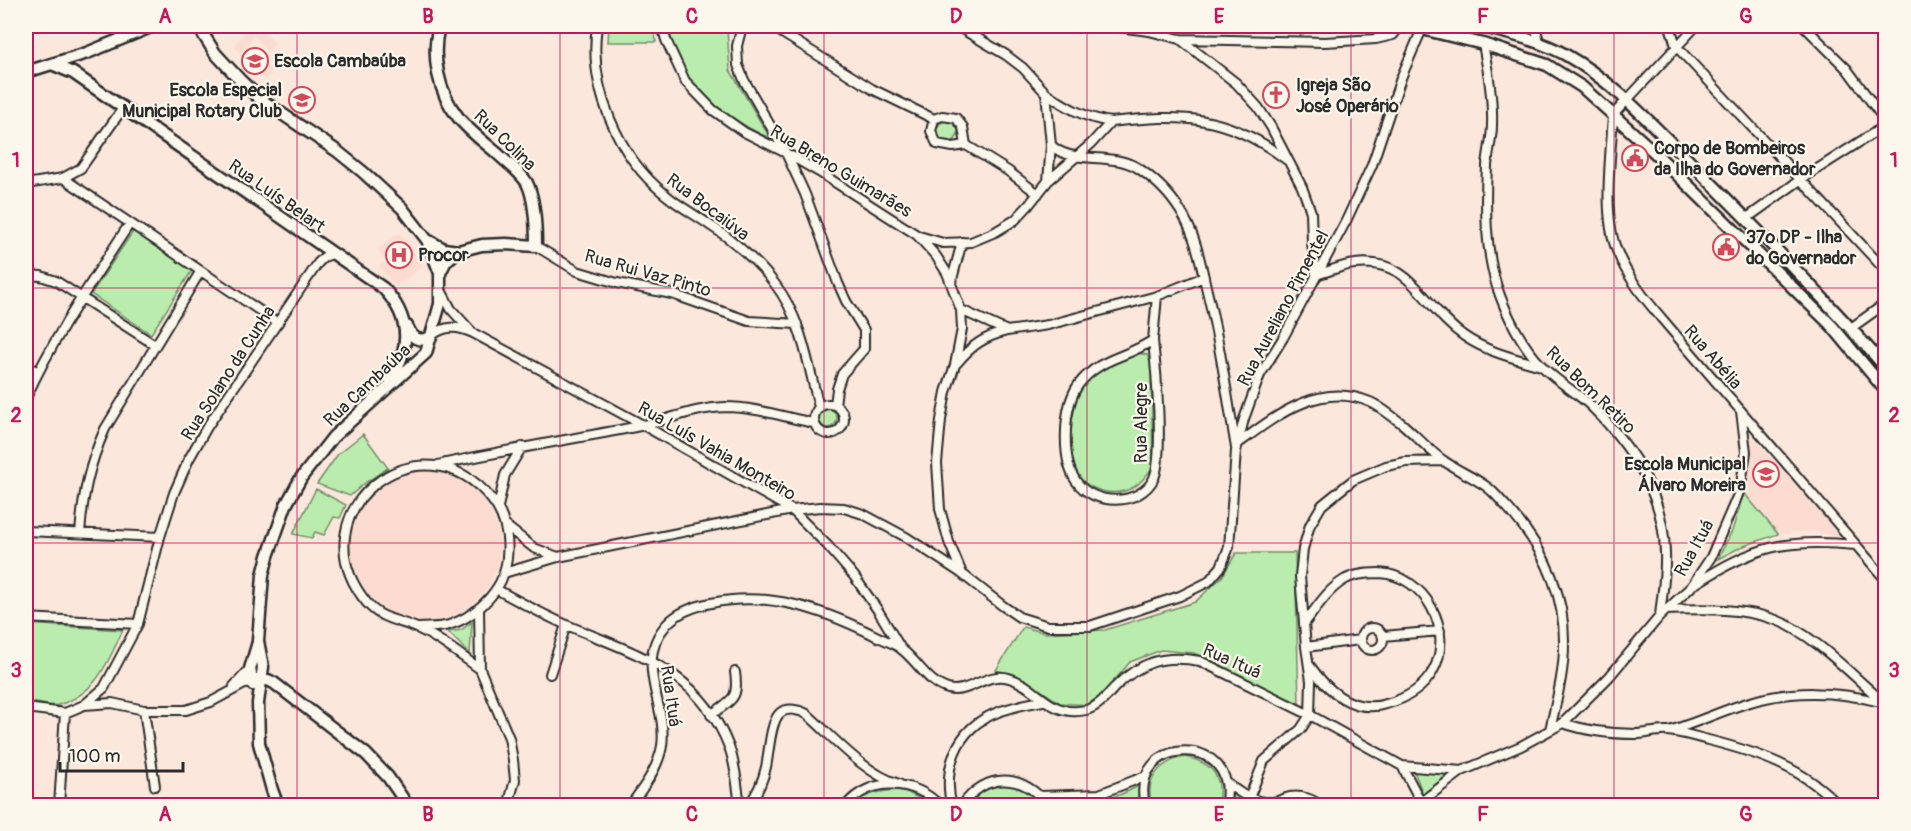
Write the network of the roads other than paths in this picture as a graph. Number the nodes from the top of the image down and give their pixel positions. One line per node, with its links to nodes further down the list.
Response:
1 (143, 26): 21 (street)
2 (153, 26): 21 (street)
3 (198, 26): 51 (street, Rua Cambaúba)
4 (439, 26): 53 (street, Rua Colina)
5 (597, 26): 70 (street, Rua Bocaiúva)
6 (662, 26): 39 (street, Rua Breno Guimarães)
7 (742, 26): 39 (street)
8 (771, 26): 34 (street)
9 (957, 26): 30 (street)
10 (1111, 26): 11 (street)
11 (1122, 26): 19 (street)
12 (1400, 26): 23 (street)
13 (1410, 26): 20 (street)
14 (1480, 26): 24 (street)
15 (1535, 26): 24 (street)
16 (1670, 26): 26 (street)
17 (1696, 26): 26 (street)
18 (1804, 26): 36 (street)
19 (1146, 28): 22 (street)
20 (1422, 28): 25 (street); 60 (street, Rua Aureliano Pimentel)
21 (125, 37): 28 (street)
22 (1180, 39): 23 (street); 27 (street)
23 (1202, 39): 27 (street)
24 (1539, 41): 31 (street)
25 (1483, 44): 33 (street); 78 (street, Rua Bom Retiro)
26 (1676, 46): 31 (street); 43 (street)
27 (1198, 54): 41 (street)
28 (54, 65): 29 (street); 32 (street, Rua Luís Belart)
29 (26, 72)
30 (1046, 93): 35 (street); 38 (street)
31 (1626, 99): 33 (street); 47 (street)
32 (123, 108): 42 (street); 55 (street, Rua Luís Belart)
33 (1613, 114): 48 (street); 87 (street, Rua Abélia)
34 (934, 119): 37 (street); 37 (street)
35 (1111, 122): 40 (street); 41 (street)
36 (1886, 123): 43 (street)
37 (966, 145): 46 (street)
38 (1051, 145): 40 (street); 44 (street)
39 (786, 153): 50 (street, Rua Breno Guimarães); 85 (street)
40 (1076, 157): 44 (street); 61 (street)
41 (1288, 161): 60 (street)
42 (63, 178): 45 (street); 49 (street)
43 (1800, 180): 47 (street); 56 (street)
44 (1048, 181): 46 (street)
45 (26, 184)
46 (1038, 194): 52 (street)
47 (1747, 218): 48 (street); 71 (street)
48 (1724, 219): 82 (street)
49 (130, 223): 57 (street); 64 (street)
50 (917, 236): 52 (street); 62 (street, Rua Breno Guimarães)
51 (427, 240): 54 (street); 58 (street, Rua Cambaúba)
52 (962, 242): 62 (street)
53 (536, 246): 54 (street, Rua Rui Vaz Pinto); 70 (street, Rua Rui Vaz Pinto)
54 (458, 251): 58 (street)
55 (332, 254): 68 (street, Rua Luís Belart); 69 (street, Rua Solano da Cunha)
56 (1886, 271)
57 (200, 272): 69 (street); 76 (street)
58 (440, 273): 63 (street, Rua Cambaúba)
59 (26, 275): 64 (street)
60 (1316, 276): 78 (street); 91 (street, Rua Aureliano Pimentel)
61 (1204, 277): 65 (street, Rua Breno Guimarães); 91 (street)
62 (951, 284): 67 (street, Rua Breno Guimarães)
63 (441, 290): 73 (street); 74 (street, Rua Cambaúba)
64 (82, 296): 76 (street); 81 (street)
65 (1157, 296): 72 (street, Rua Breno Guimarães); 75 (street, Rua Alegre)
66 (1886, 303): 71 (street)
67 (961, 310): 72 (street); 77 (street, Rua Breno Guimarães)
68 (400, 311): 74 (street); 83 (street, Rua Luís Belart)
69 (278, 323): 99 (street, Rua Solano da Cunha)
70 (797, 324): 86 (street, Rua Bocaiúva)
71 (1851, 328): 80 (street)
72 (1007, 332): 77 (street, Rua Breno Guimarães)
73 (473, 333): 74 (street); 89 (street, Rua Luís Vahia Monteiro)
74 (431, 337): 83 (street, Rua Cambaúba)
75 (1153, 340): 75 (street, Rua Alegre)
76 (155, 345): 98 (street)
77 (955, 365): 103 (street, Rua Breno Guimarães)
78 (1541, 366): 108 (street, Rua Bom Retiro)
79 (26, 367): 81 (street)
80 (1886, 368)
81 (38, 370): 84 (street)
82 (1886, 391)
83 (380, 394): 117 (street, Rua Cambaúba)
84 (26, 398)
85 (835, 405): 86 (street); 88 (street)
86 (819, 407): 88 (street)
87 (1740, 411): 100 (street, Rua Abélia); 105 (street, Rua Ituá)
88 (814, 423): 89 (street)
89 (643, 425): 90 (street); 95 (street, Rua Luís Vahia Monteiro)
90 (522, 447): 93 (street); 94 (street)
91 (1237, 447): 92 (street); 103 (street, Rua Aureliano Pimentel)
92 (1444, 461): 111 (street); 135 (street)
93 (437, 466): 94 (street); 113 (street)
94 (498, 507): 96 (street)
95 (792, 510): 101 (street, Rua Aureliano Pimentel); 103 (street, Rua Aureliano Pimentel); 119 (street, Rua Luís Vahia Monteiro)
96 (506, 526): 101 (street); 102 (street)
97 (26, 531): 98 (street)
98 (80, 533): 99 (street)
99 (160, 537): 110 (street, Rua Solano da Cunha)
100 (1856, 545): 104 (street, Rua Abélia); 105 (street)
101 (558, 557): 102 (street, Rua Aureliano Pimentel)
102 (504, 573): 106 (street)
103 (961, 573)
104 (1886, 580)
105 (1691, 587): 108 (street, Rua Ituá)
106 (496, 589): 107 (street); 112 (street)
107 (479, 609): 113 (street); 122 (street)
108 (1663, 613): 127 (street); 134 (street, Rua Ituá)
109 (26, 618): 110 (street)
110 (138, 624): 128 (street, Rua Solano da Cunha)
111 (1304, 624): 114 (street); 118 (street)
112 (566, 625): 120 (street); 124 (street)
113 (418, 628): 122 (street)
114 (1440, 631): 115 (street); 121 (street)
115 (1383, 636): 116 (street); 116 (street)
116 (1360, 640): 118 (street)
117 (258, 641): 125 (street, Rua Cambaúba); 125 (street, Rua Cambaúba)
118 (1306, 647): 121 (street)
119 (900, 648): 120 (street, Rua Ituá); 126 (street, Rua Ituá)
120 (650, 659): 132 (street); 151 (street, Rua Ituá)
121 (1308, 664): 133 (street)
122 (480, 669): 150 (street)
123 (735, 672): 132 (street)
124 (550, 674)
125 (255, 676): 130 (street); 148 (street, Rua Cambaúba); 149 (street)
126 (1043, 700): 133 (street, Rua Ituá); 156 (street)
127 (1885, 703): 136 (street)
128 (84, 705): 130 (street); 131 (street)
129 (26, 708): 131 (street)
130 (144, 710): 142 (street)
131 (65, 713): 147 (street)
132 (711, 715): 152 (street)
133 (1310, 715): 137 (street, Rua Ituá); 144 (street)
134 (1563, 723): 135 (street, Rua Ituá); 136 (street)
135 (1550, 730): 138 (street, Rua Ituá)
136 (1667, 731): 162 (street)
137 (1402, 766): 138 (street, Rua Ituá); 146 (street)
138 (1462, 771): 146 (street)
139 (1146, 776): 140 (street); 143 (street); 159 (street)
140 (1226, 782): 144 (street); 160 (street)
141 (899, 784): 153 (street); 154 (street); 155 (street)
142 (155, 786)
143 (1041, 796): 157 (street); 158 (street)
144 (1249, 798): 145 (street)
145 (1273, 804): 161 (street)
146 (1420, 804)
147 (59, 806)
148 (278, 806)
149 (408, 806)
150 (508, 806)
151 (630, 806)
152 (740, 806)
153 (748, 806)
154 (846, 806)
155 (940, 806)
156 (952, 806)
157 (962, 806)
158 (1048, 806)
159 (1145, 806)
160 (1225, 806)
161 (1321, 806)
162 (1839, 806)

